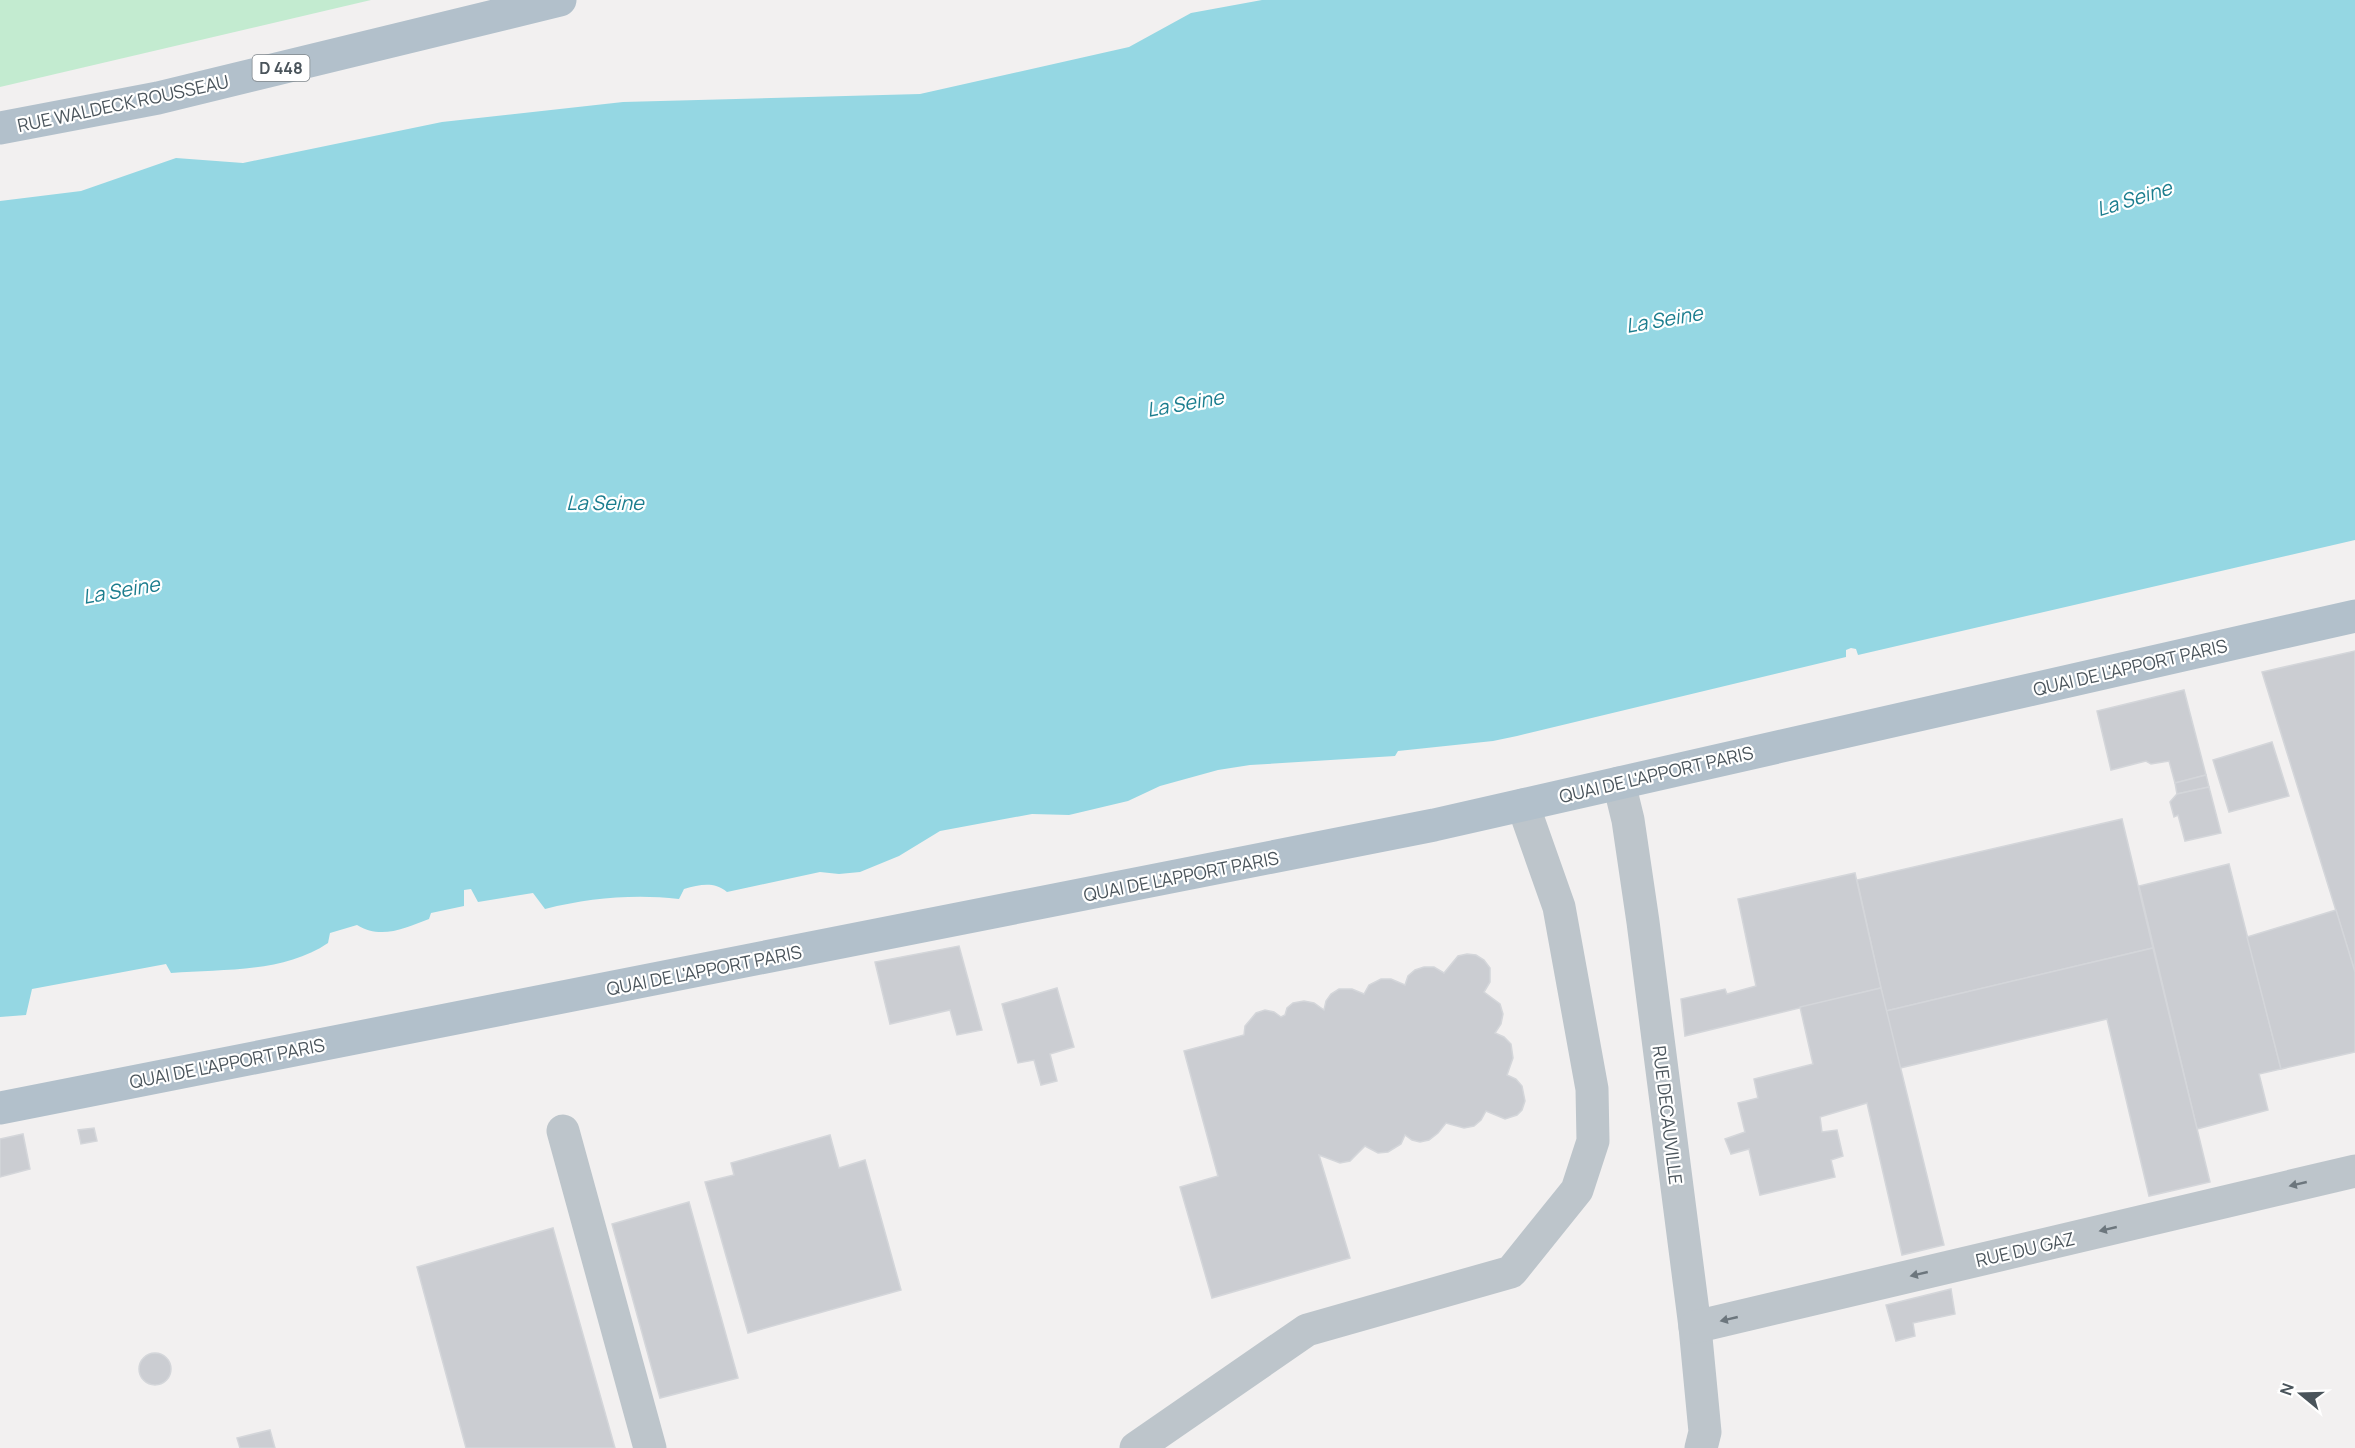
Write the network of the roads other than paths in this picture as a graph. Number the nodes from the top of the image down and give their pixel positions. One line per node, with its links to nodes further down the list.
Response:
1 (560, 0): 2 (main road, RUE WALDECK ROUSSEAU / D 448)
2 (0, 128)
3 (2355, 616): 4 (main road, QUAI DE L'APPORT PARIS)
4 (1619, 783): 5 (main road, QUAI DE L'APPORT PARIS); 9 (street, RUE DECAUVILLE)
5 (1523, 805): 6 (main road, QUAI DE L'APPORT PARIS); 11 (street)
6 (0, 1108)
7 (564, 1131): 10 (street)
8 (2355, 1171): 9 (street, RUE DU GAZ, one-way to 9)
9 (1695, 1327): 12 (street, RUE DECAUVILLE)
10 (650, 1448)
11 (1136, 1448)
12 (1701, 1448)

